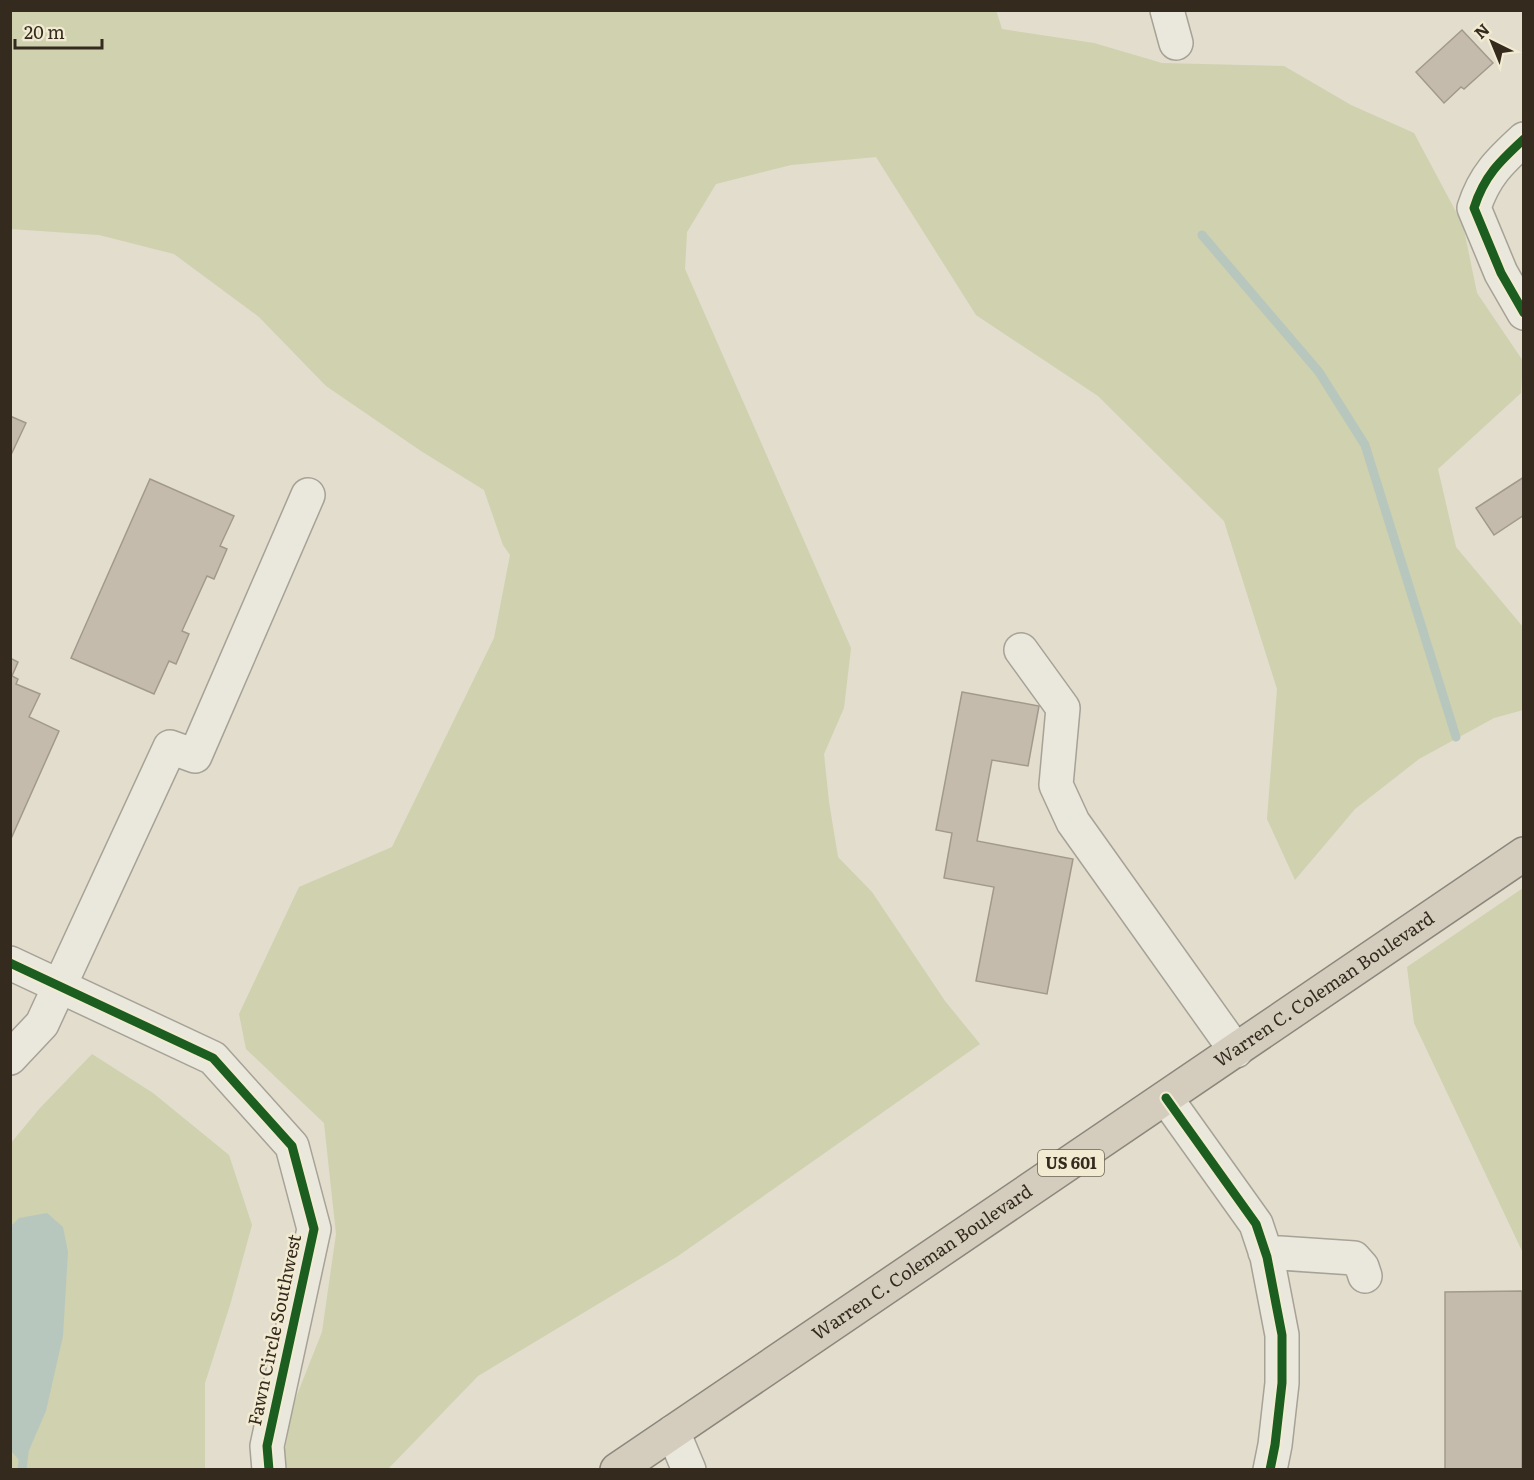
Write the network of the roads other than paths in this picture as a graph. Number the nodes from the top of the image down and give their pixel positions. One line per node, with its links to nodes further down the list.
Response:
1 (1167, 10): 2 (street)
2 (1176, 43)
3 (1524, 139): 4 (street)
4 (1524, 313)
5 (308, 495): 9 (street)
6 (1021, 650): 10 (street)
7 (1524, 854): 10 (highway, Warren C. Coleman Boulevard / US 601)
8 (10, 963): 9 (street, Fawn Circle Southwest)
9 (60, 986): 11 (street); 16 (street, Fawn Circle Southwest)
10 (1236, 1050): 12 (highway, Warren C. Coleman Boulevard / US 601)
11 (10, 1058)
12 (1166, 1098): 13 (street); 15 (highway, Warren C. Coleman Boulevard / US 601)
13 (1265, 1252): 14 (street); 19 (street)
14 (1365, 1276)
15 (673, 1432): 17 (highway, Warren C. Coleman Boulevard / US 601); 18 (street)
16 (269, 1470)
17 (617, 1470)
18 (689, 1470)
19 (1270, 1470)

